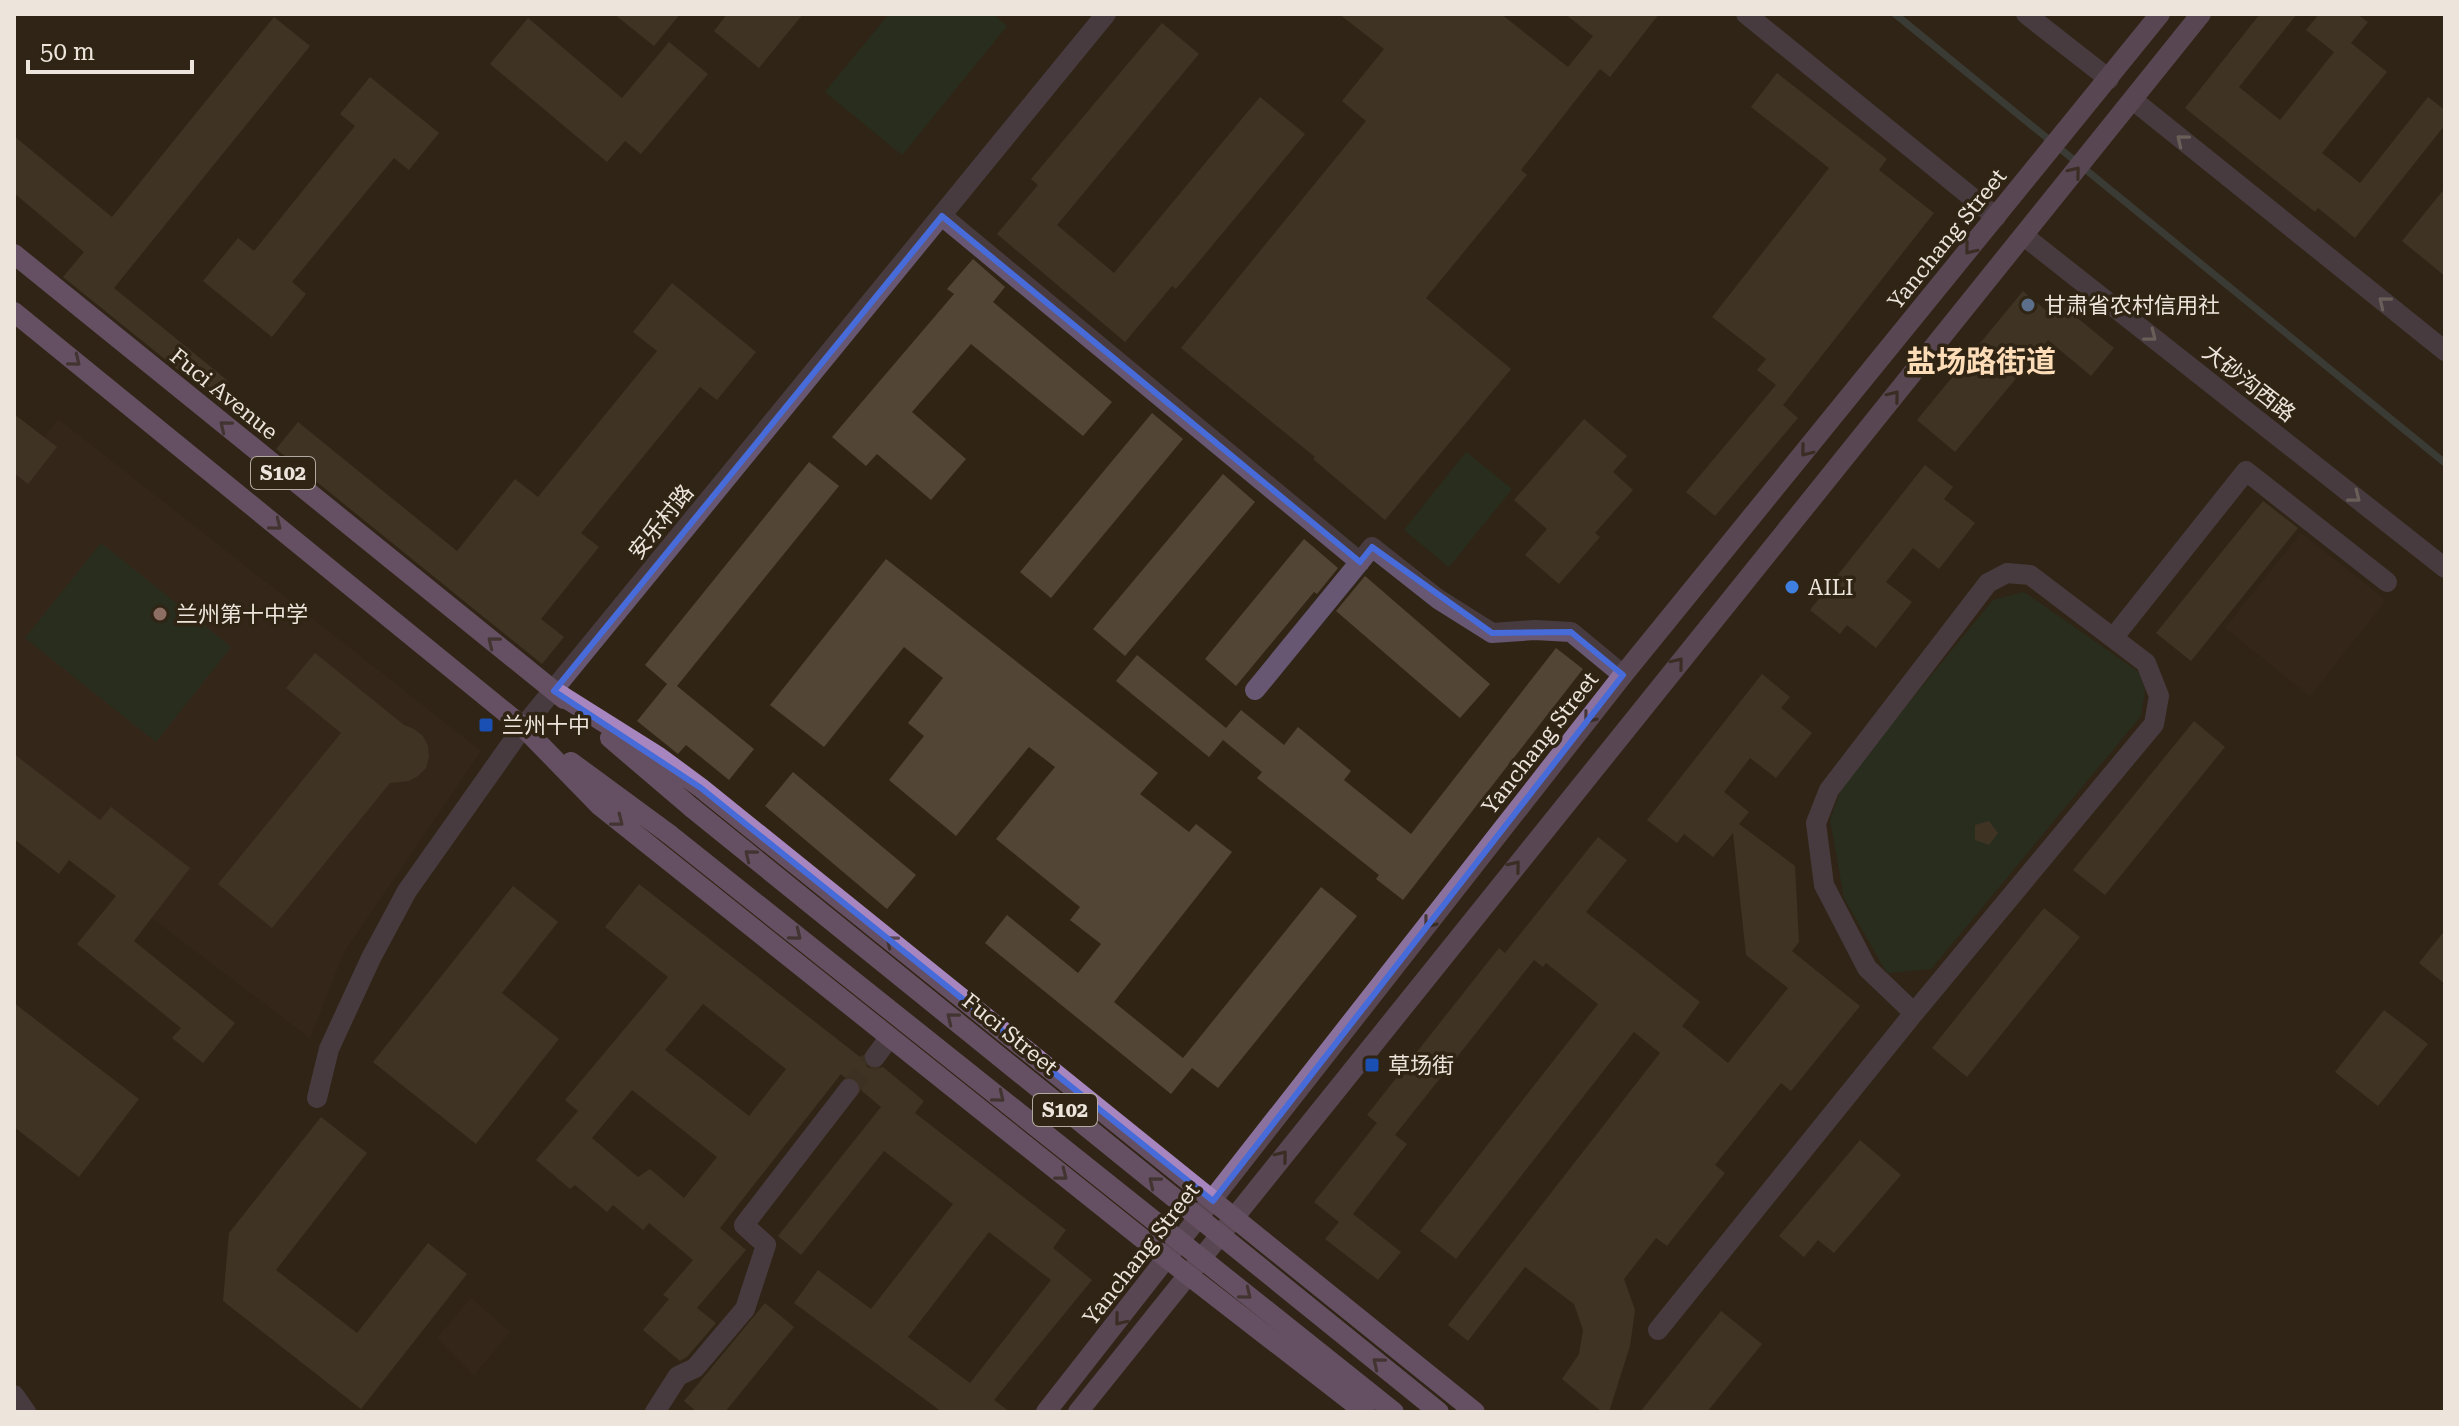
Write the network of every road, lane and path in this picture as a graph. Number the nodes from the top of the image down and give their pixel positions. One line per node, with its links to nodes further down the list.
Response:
1 (1106, 14): 8 (street, 安乐村路)
2 (1746, 14): 9 (street)
3 (2026, 14): 6 (street)
4 (2160, 14): 6 (main road, Yanchang Street)
5 (2201, 14): 7 (main road)
6 (2109, 79): 9 (main road, Yanchang Street)
7 (2133, 100): 10 (main road, one-way to 7); 13 (street, one-way to 7)
8 (942, 216): 14 (street); 20 (street, 安乐村路)
9 (1996, 217): 18 (main road, Yanchang Street, one-way to 18)
10 (2024, 236): 15 (street, 大砂沟西路, one-way to 15); 28 (main road, one-way to 10)
11 (14, 254): 20 (main road, Fuci Avenue / S102, one-way to 11)
12 (14, 312): 21 (main road, S102, one-way to 21)
13 (2445, 351)
14 (1360, 562): 18 (street); 19 (street)
15 (2445, 568)
16 (2387, 582): 17 (street)
17 (2113, 638): 22 (street); 22 (street)
18 (1623, 675): 27 (main road, Yanchang Street, one-way to 27)
19 (1255, 690)
20 (554, 691): 21 (street, 安乐村路); 27 (main road, one-way to 20); 39 (main road, Fuci Street / S102, one-way to 20, bridge)
21 (523, 727): 23 (main road, one-way to 23); 26 (street, 安乐村路); 38 (main road, S102, one-way to 38, bridge)
22 (1914, 1013): 31 (street)
23 (889, 1038): 24 (street); 29 (main road, one-way to 29)
24 (875, 1057)
25 (849, 1089): 34 (street)
26 (317, 1098)
27 (1213, 1201): 28 (main road); 29 (main road, Yanchang Street)
28 (1234, 1217): 30 (main road); 40 (main road)
29 (1168, 1259): 30 (main road); 35 (main road, Yanchang Street, one-way to 35)
30 (1188, 1275): 36 (main road); 37 (main road)
31 (1658, 1330)
32 (14, 1395): 33 (street)
33 (26, 1412)
34 (655, 1412)
35 (1046, 1412)
36 (1078, 1412)
37 (1365, 1412)
38 (1394, 1412)
39 (1439, 1412)
40 (1475, 1412)

